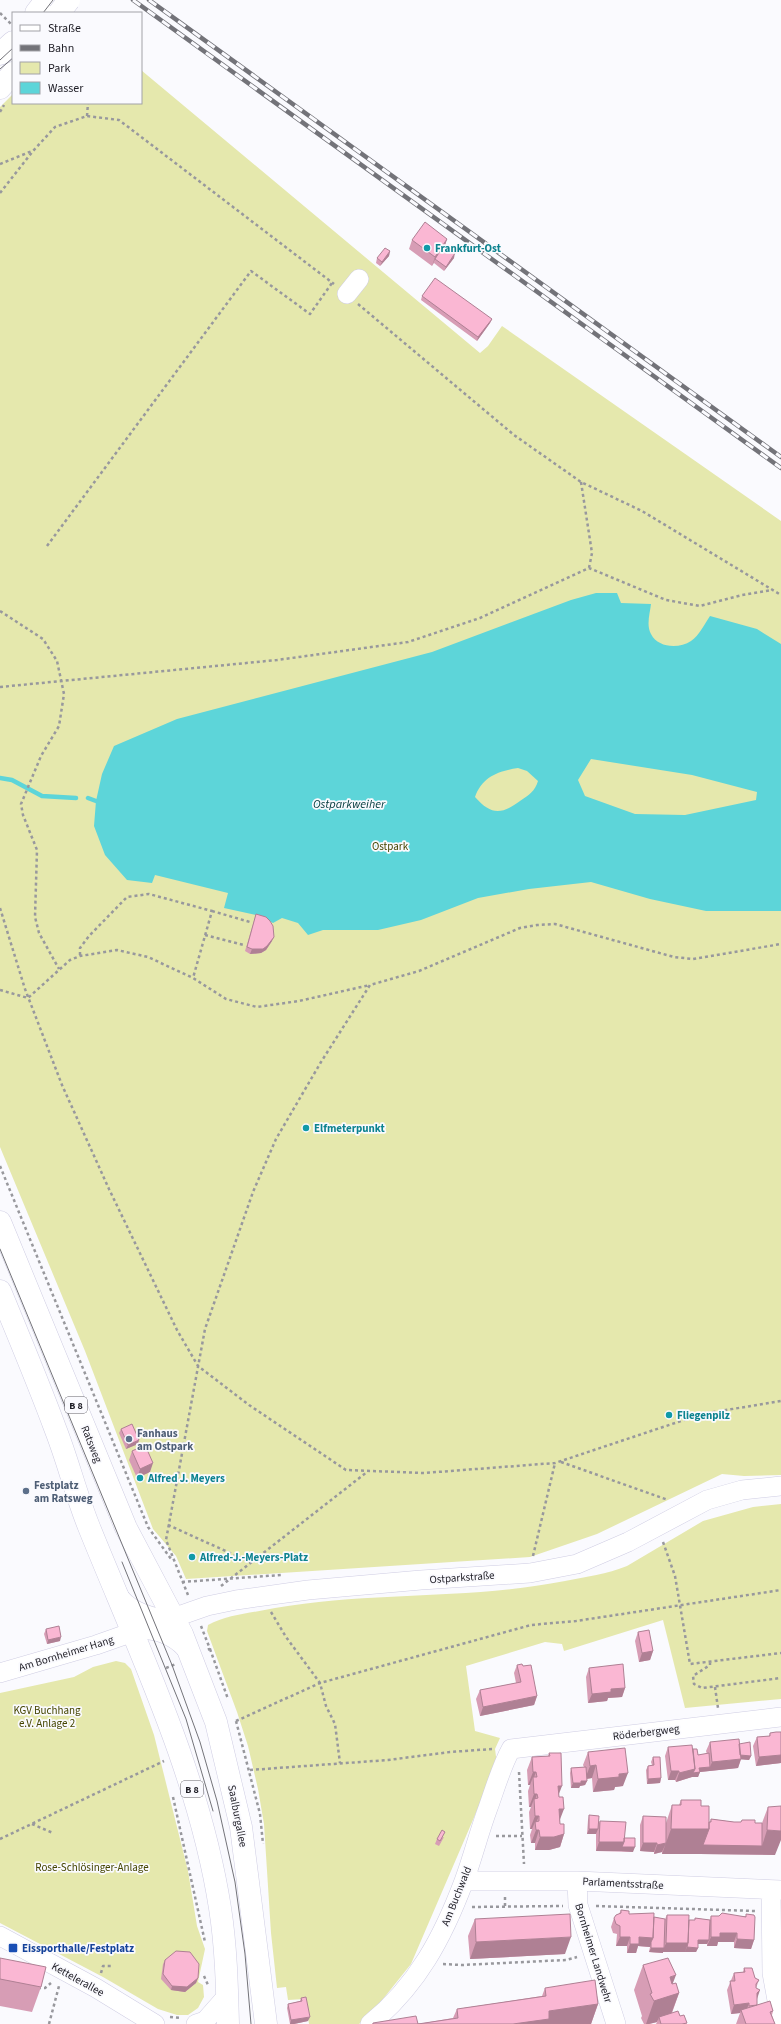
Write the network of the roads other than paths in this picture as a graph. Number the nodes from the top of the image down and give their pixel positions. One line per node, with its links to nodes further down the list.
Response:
1 (46, 0): 3 (main road)
2 (69, 0): 4 (main road, bridge)
3 (37, 12)
4 (60, 12)
5 (12, 43): 6 (main road)
6 (0, 54)
7 (12, 68): 9 (main road)
8 (12, 74): 10 (main road)
9 (0, 79)
10 (0, 88)
11 (359, 278): 12 (street)
12 (340, 289)
13 (0, 1222): 17 (main road, Ratsweg / B 8)
14 (0, 1291): 16 (main road, B 8)
15 (781, 1486): 17 (street, Ostparkstraße)
16 (111, 1583): 17 (street, B 8); 18 (main road, B 8)
17 (169, 1618): 18 (street, Ostparkstraße); 19 (main road, Saalburgallee / B 8)
18 (136, 1630): 19 (street, B 8); 20 (street, Am Bornheimer Hang); 27 (main road, B 8)
19 (186, 1659): 32 (main road, Saalburgallee / B 8)
20 (0, 1673)
21 (781, 1717): 22 (street, Röderbergweg)
22 (511, 1749): 23 (street, Am Buchwald)
23 (464, 1880): 24 (street, Parlamentsstraße); 33 (street, Am Buchwald)
24 (576, 1881): 25 (street, Parlamentsstraße); 34 (street, Bornheimer Landwehr)
25 (776, 1890): 30 (street)
26 (0, 1936): 28 (street, Kettelerallee)
27 (227, 1996): 29 (street); 31 (main road, B 8)
28 (160, 2020)
29 (191, 2021)
30 (781, 2022)
31 (228, 2024)
32 (266, 2024)
33 (370, 2024)
34 (616, 2024)

